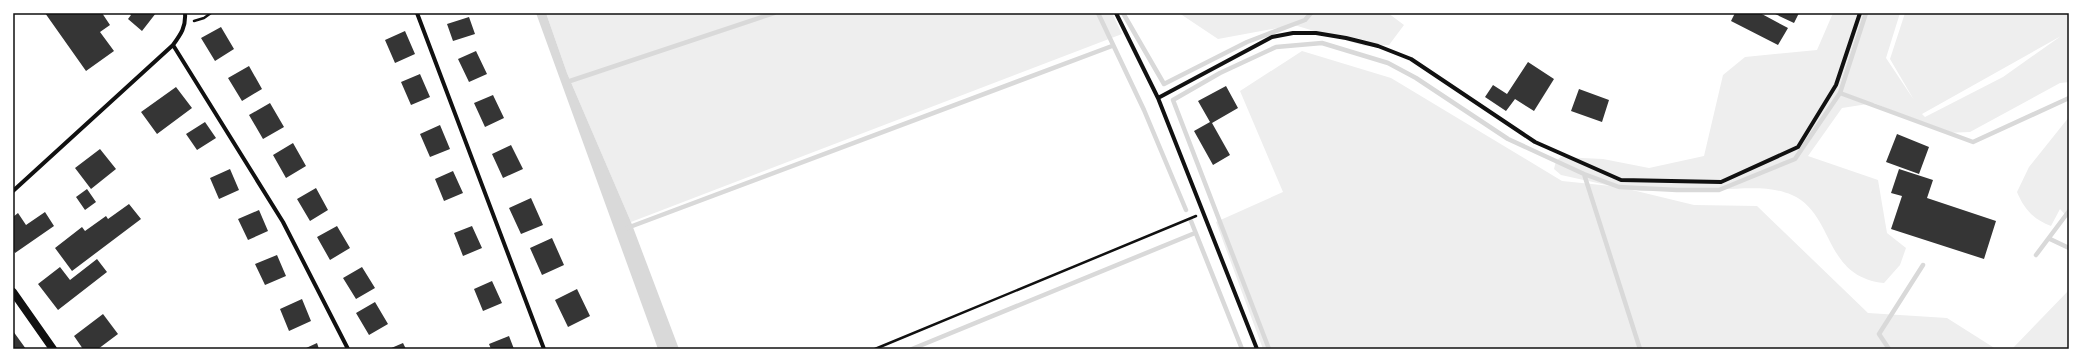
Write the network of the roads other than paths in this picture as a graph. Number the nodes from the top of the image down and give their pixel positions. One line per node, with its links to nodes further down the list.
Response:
1 (185, 13): 5 (street)
2 (417, 13): 11 (street)
3 (1116, 13): 6 (street)
4 (1860, 13): 6 (street)
5 (173, 44): 7 (street); 10 (street)
6 (1158, 98): 12 (street)
7 (13, 191)
8 (13, 292): 9 (main road)
9 (53, 349)
10 (348, 349)
11 (544, 349)
12 (1256, 349)

